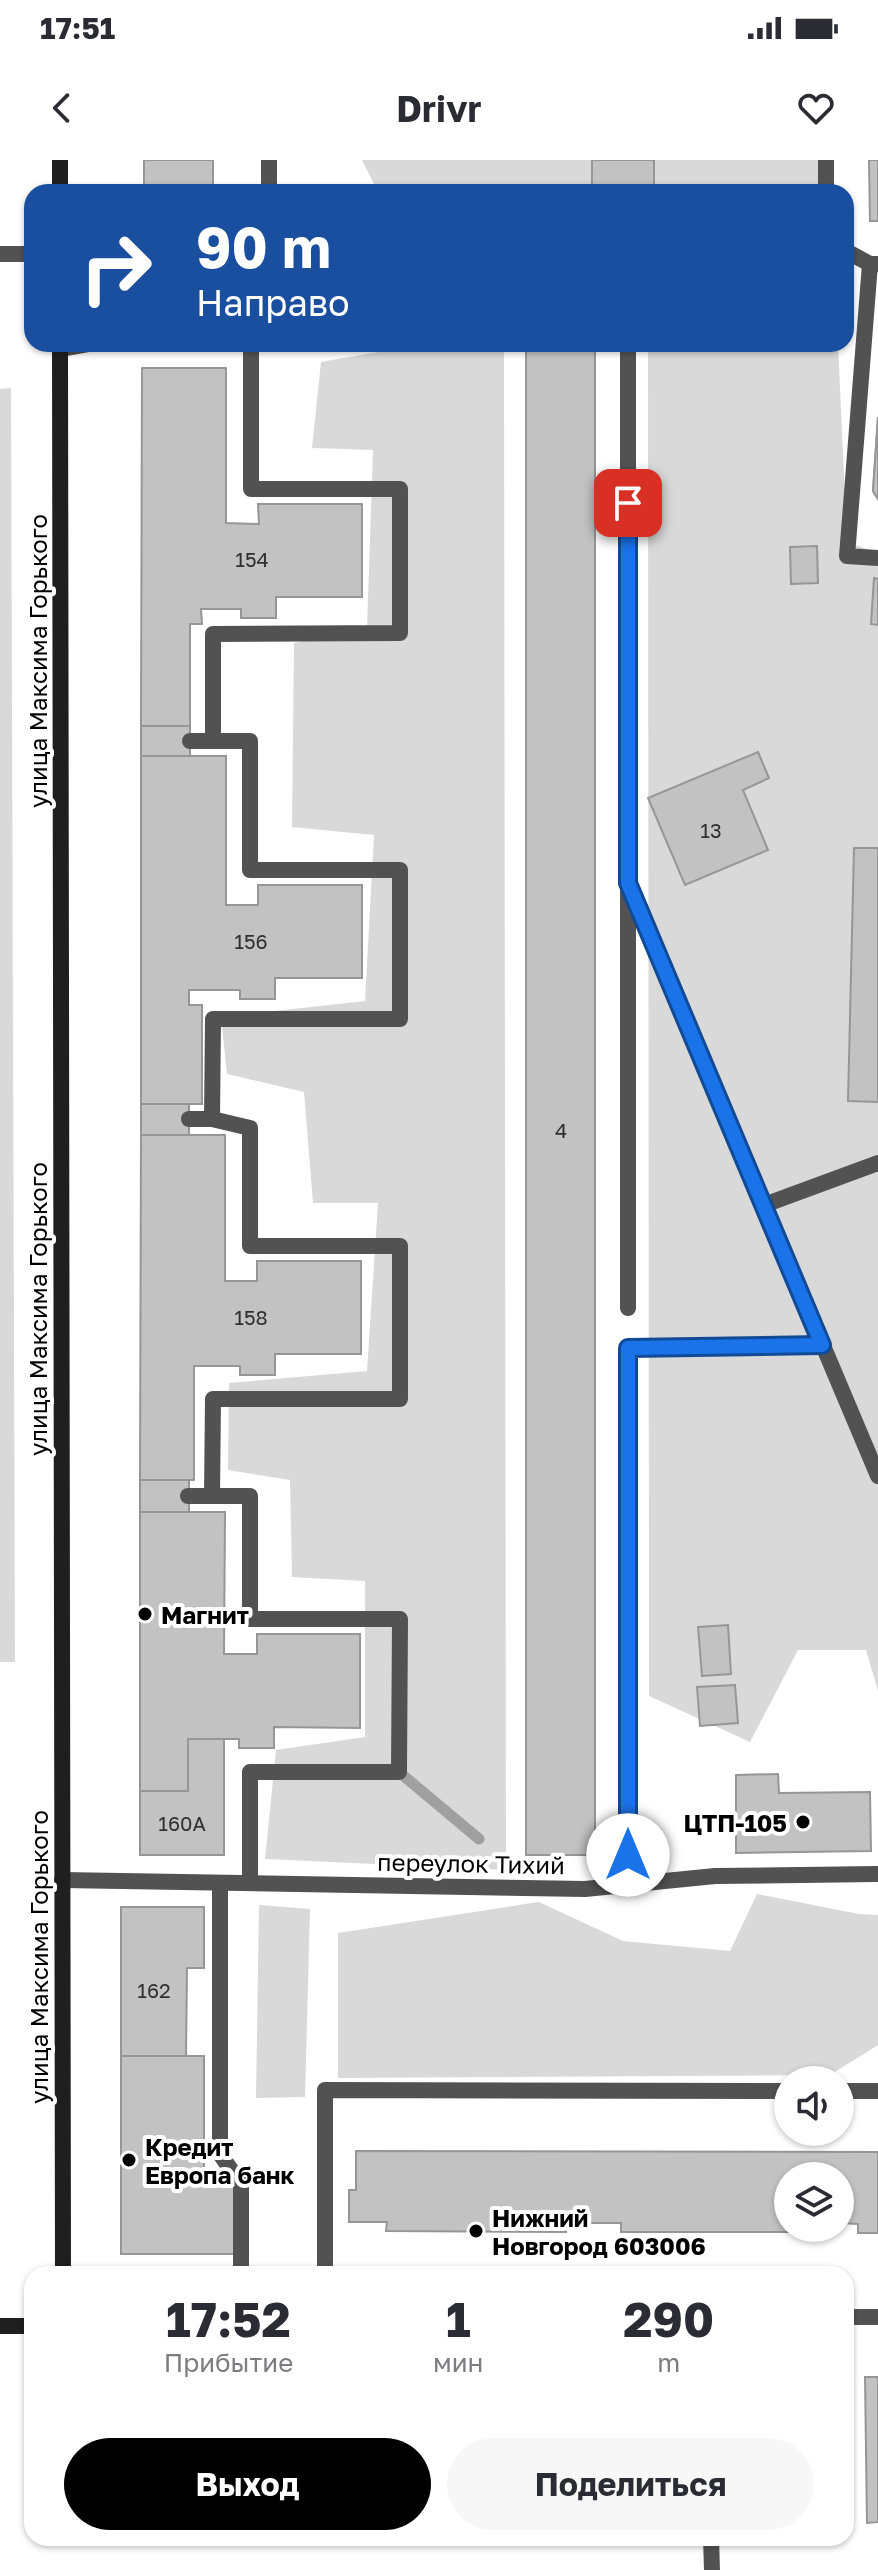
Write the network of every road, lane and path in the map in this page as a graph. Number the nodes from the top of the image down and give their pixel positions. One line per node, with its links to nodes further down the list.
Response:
1 (60, 160): 4 (main road)
2 (269, 160): 5 (street)
3 (826, 160): 6 (street)
4 (60, 184)
5 (269, 184)
6 (826, 184)
7 (0, 254): 8 (street)
8 (24, 254)
9 (854, 255): 10 (street)
10 (874, 264): 14 (street)
11 (60, 352): 28 (main road, улица Максима Горького)
12 (251, 352): 16 (street)
13 (628, 352): 17 (street)
14 (878, 558)
15 (190, 741): 16 (street)
16 (213, 741): 19 (street)
17 (628, 883): 21 (street); 22 (street)
18 (189, 1119): 19 (street)
19 (212, 1119): 26 (street)
20 (878, 1163): 21 (street)
21 (764, 1205): 23 (street)
22 (628, 1308)
23 (822, 1345): 24 (street); 31 (street)
24 (878, 1476)
25 (188, 1496): 26 (street)
26 (212, 1496): 30 (street)
27 (878, 1874): 31 (street, переулок Тихий)
28 (62, 1880): 29 (street, переулок Тихий); 35 (main road, улица Максима Горького)
29 (220, 1883): 30 (street, переулок Тихий); 36 (street)
30 (250, 1883): 31 (street, переулок Тихий)
31 (628, 1885)
32 (774, 2091): 37 (street)
33 (854, 2091): 34 (street)
34 (878, 2091)
35 (63, 2266)
36 (241, 2266)
37 (325, 2266)
38 (854, 2317): 39 (street)
39 (878, 2317)
40 (0, 2326): 41 (main road)
41 (24, 2326)
42 (711, 2546): 43 (street)
43 (712, 2570)

